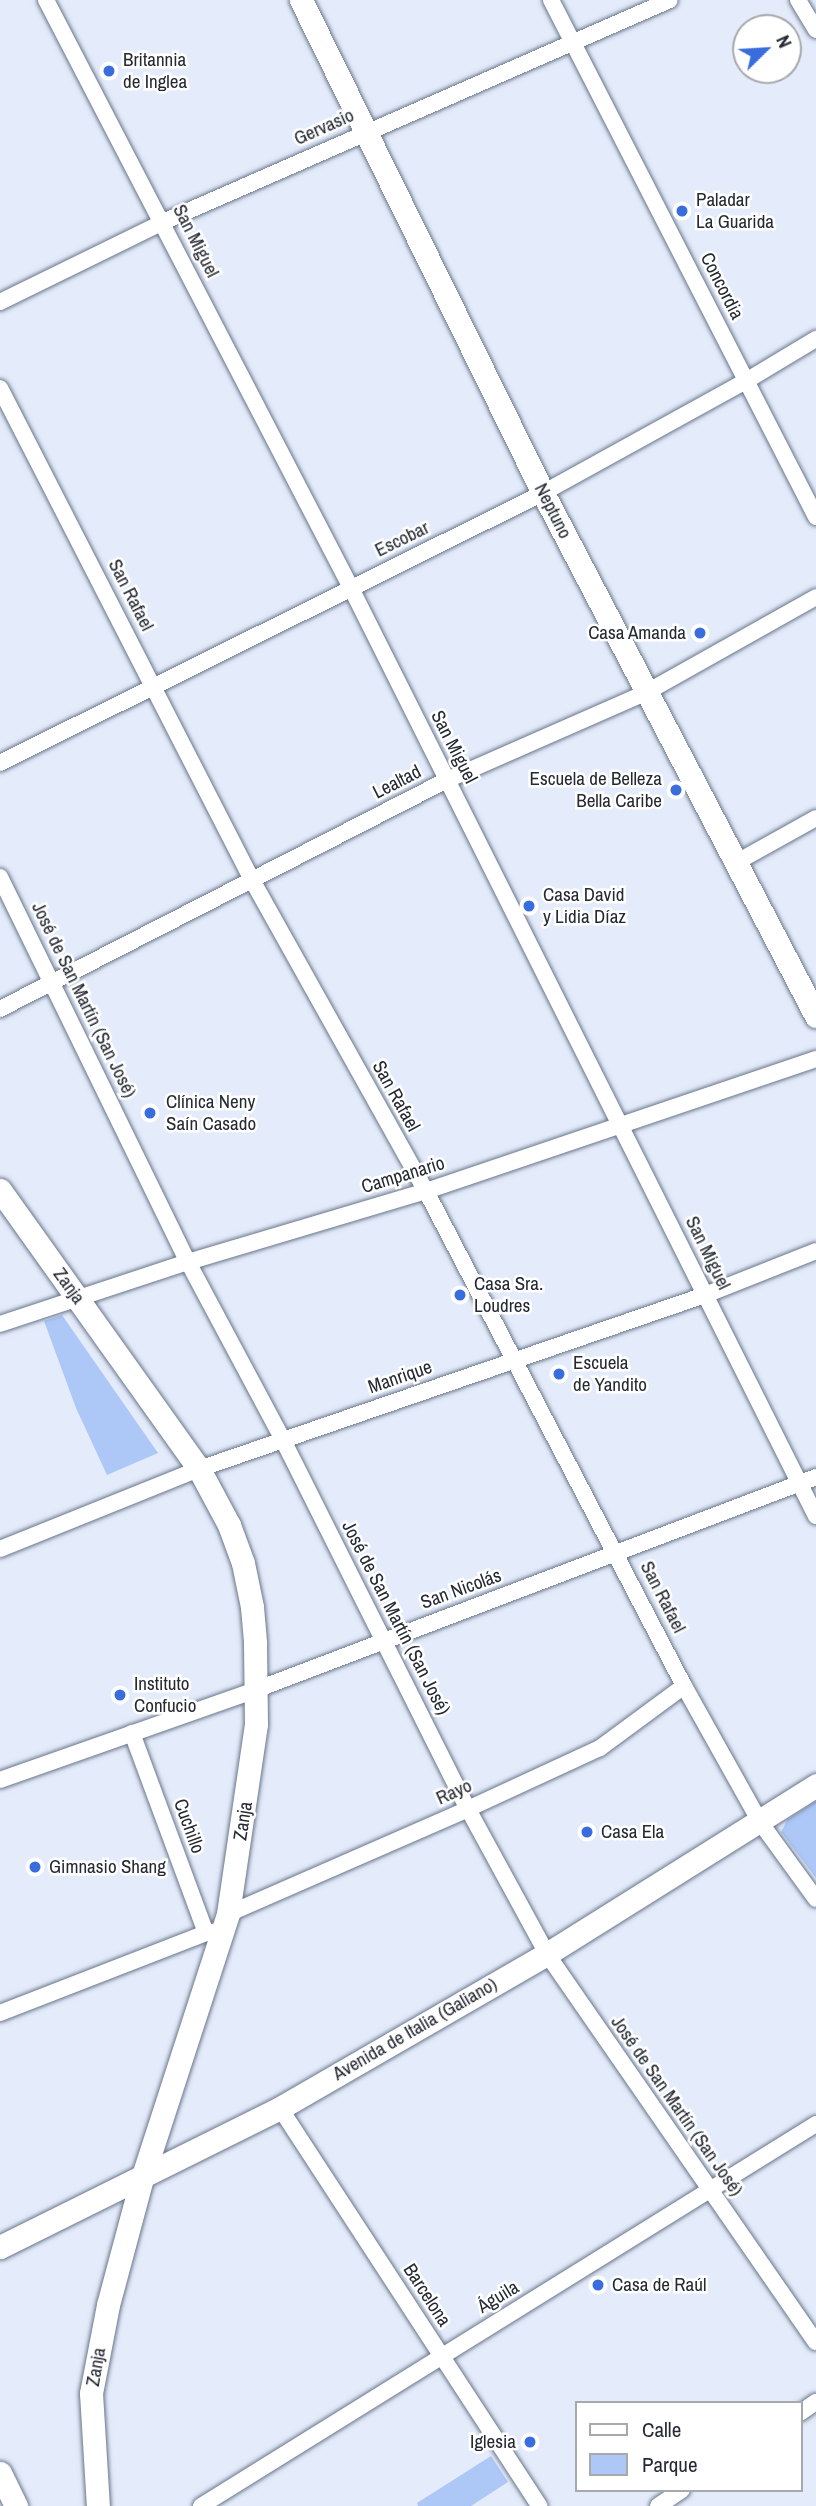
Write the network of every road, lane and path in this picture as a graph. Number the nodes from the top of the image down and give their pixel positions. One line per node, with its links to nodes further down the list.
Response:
1 (46, 0): 9 (street, San Miguel)
2 (301, 0): 8 (main road, Neptuno)
3 (551, 0): 7 (street, Concordia)
4 (670, 0): 7 (street, Gervasio)
5 (798, 0): 6 (street)
6 (816, 30)
7 (574, 43): 8 (street, Gervasio); 12 (street, Concordia)
8 (367, 131): 9 (street, Gervasio); 14 (main road, Neptuno)
9 (163, 222): 10 (street, Gervasio); 16 (street, San Miguel)
10 (0, 302)
11 (816, 339): 12 (street, Escobar)
12 (746, 382): 14 (street, Escobar); 15 (street, Concordia)
13 (0, 388): 18 (street, San Rafael)
14 (543, 493): 16 (street, Escobar); 19 (main road, Neptuno)
15 (816, 517)
16 (351, 588): 18 (street, Escobar); 21 (street, San Miguel)
17 (816, 597): 19 (street, Lealtad)
18 (154, 685): 20 (street, Escobar); 25 (street, San Rafael)
19 (647, 692): 21 (street, Lealtad); 23 (main road, Neptuno)
20 (0, 763)
21 (447, 780): 25 (street, Lealtad); 30 (street, San Miguel)
22 (816, 818): 23 (street)
23 (737, 863): 28 (main road, Neptuno)
24 (0, 877): 26 (street, José de San Martín (San José))
25 (252, 880): 26 (street, Lealtad); 32 (street, San Rafael)
26 (53, 982): 27 (street, Lealtad); 34 (street, José de San Martín (San José))
27 (0, 1009)
28 (816, 1017)
29 (816, 1059): 30 (street, Campanario)
30 (621, 1124): 32 (street, Campanario); 35 (street, San Miguel)
31 (0, 1189): 36 (main road, Zanja)
32 (426, 1191): 34 (street, Campanario); 38 (street, San Rafael)
33 (816, 1251): 35 (street, Manrique)
34 (188, 1262): 36 (street, Campanario); 39 (street, José de San Martín (San José))
35 (705, 1295): 38 (street, Manrique); 42 (street, San Miguel)
36 (79, 1299): 37 (street, Campanario); 40 (main road, Zanja)
37 (0, 1324)
38 (514, 1360): 39 (street, Manrique); 45 (street, San Rafael)
39 (283, 1440): 40 (street, Manrique); 46 (street, José de San Martín (San José))
40 (199, 1469): 44 (street, Manrique); 48 (main road, Zanja)
41 (816, 1477): 42 (street, San Nicolás)
42 (799, 1483): 43 (street, San Miguel); 45 (street, San Nicolás)
43 (816, 1516)
44 (0, 1549)
45 (617, 1554): 46 (street, San Nicolás); 47 (street, San Rafael)
46 (383, 1640): 48 (street, San Nicolás); 52 (street, José de San Martín (San José))
47 (684, 1686): 52 (street, Rayo); 53 (street, San Rafael)
48 (258, 1689): 49 (street, San Nicolás); 55 (main road, Zanja)
49 (132, 1733): 50 (street, San Nicolás); 55 (street, Cuchillo)
50 (0, 1780)
51 (816, 1785): 53 (main road, Avenida de Italia (Galiano))
52 (468, 1809): 55 (street, Rayo); 56 (street, José de San Martín (San José))
53 (760, 1822): 54 (street, San Rafael); 56 (main road, Avenida de Italia (Galiano))
54 (816, 1899)
55 (219, 1925): 57 (street, Rayo); 60 (main road, Zanja)
56 (547, 1954): 58 (main road, Avenida de Italia (Galiano)); 61 (street, José de San Martín (San José))
57 (0, 2013)
58 (279, 2108): 60 (main road, Avenida de Italia (Galiano)); 64 (street, Barcelona)
59 (816, 2124): 61 (street, Águila)
60 (142, 2178): 62 (main road, Avenida de Italia (Galiano)); 68 (main road, Zanja)
61 (711, 2192): 63 (street, José de San Martín (San José)); 64 (street, Águila)
62 (0, 2247)
63 (816, 2342)
64 (441, 2356): 69 (street, Águila); 70 (street, Barcelona)
65 (0, 2473): 67 (main road)
66 (679, 2492): 71 (street)
67 (16, 2506)
68 (98, 2506)
69 (201, 2506)
70 (539, 2506)
71 (658, 2506)

